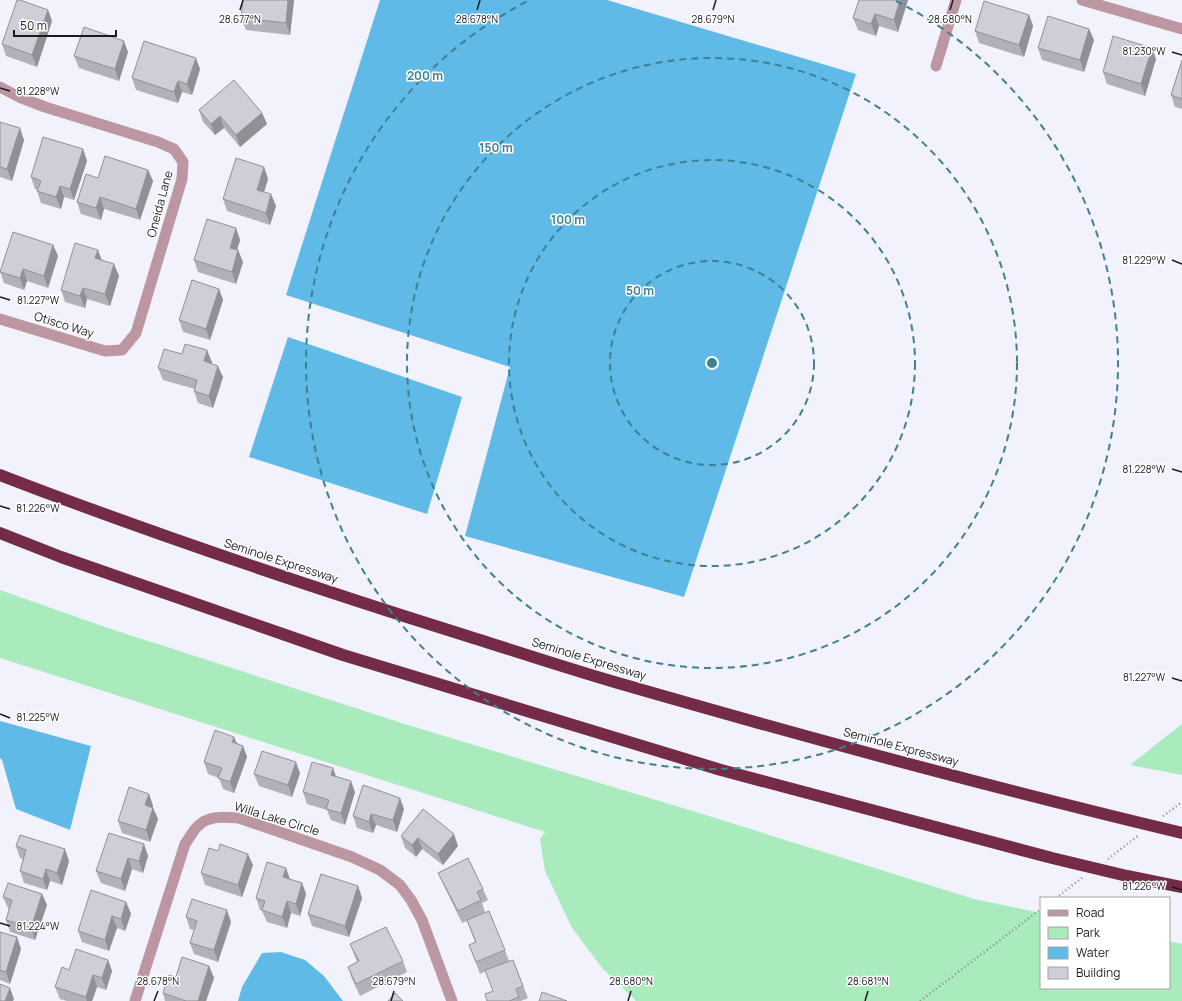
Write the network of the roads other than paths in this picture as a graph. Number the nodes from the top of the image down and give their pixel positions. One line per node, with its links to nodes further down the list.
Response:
1 (956, 0): 4 (street)
2 (1082, 0): 3 (street)
3 (1182, 29)
4 (936, 66)
5 (0, 87): 7 (street, Oneida Lane)
6 (0, 319): 7 (street, Otisco Way)
7 (122, 350)
8 (0, 476): 10 (highway, Seminole Expressway)
9 (0, 533): 11 (highway)
10 (1182, 833)
11 (1182, 887)
12 (135, 1001): 13 (street, Willa Lake Circle)
13 (452, 1001)

